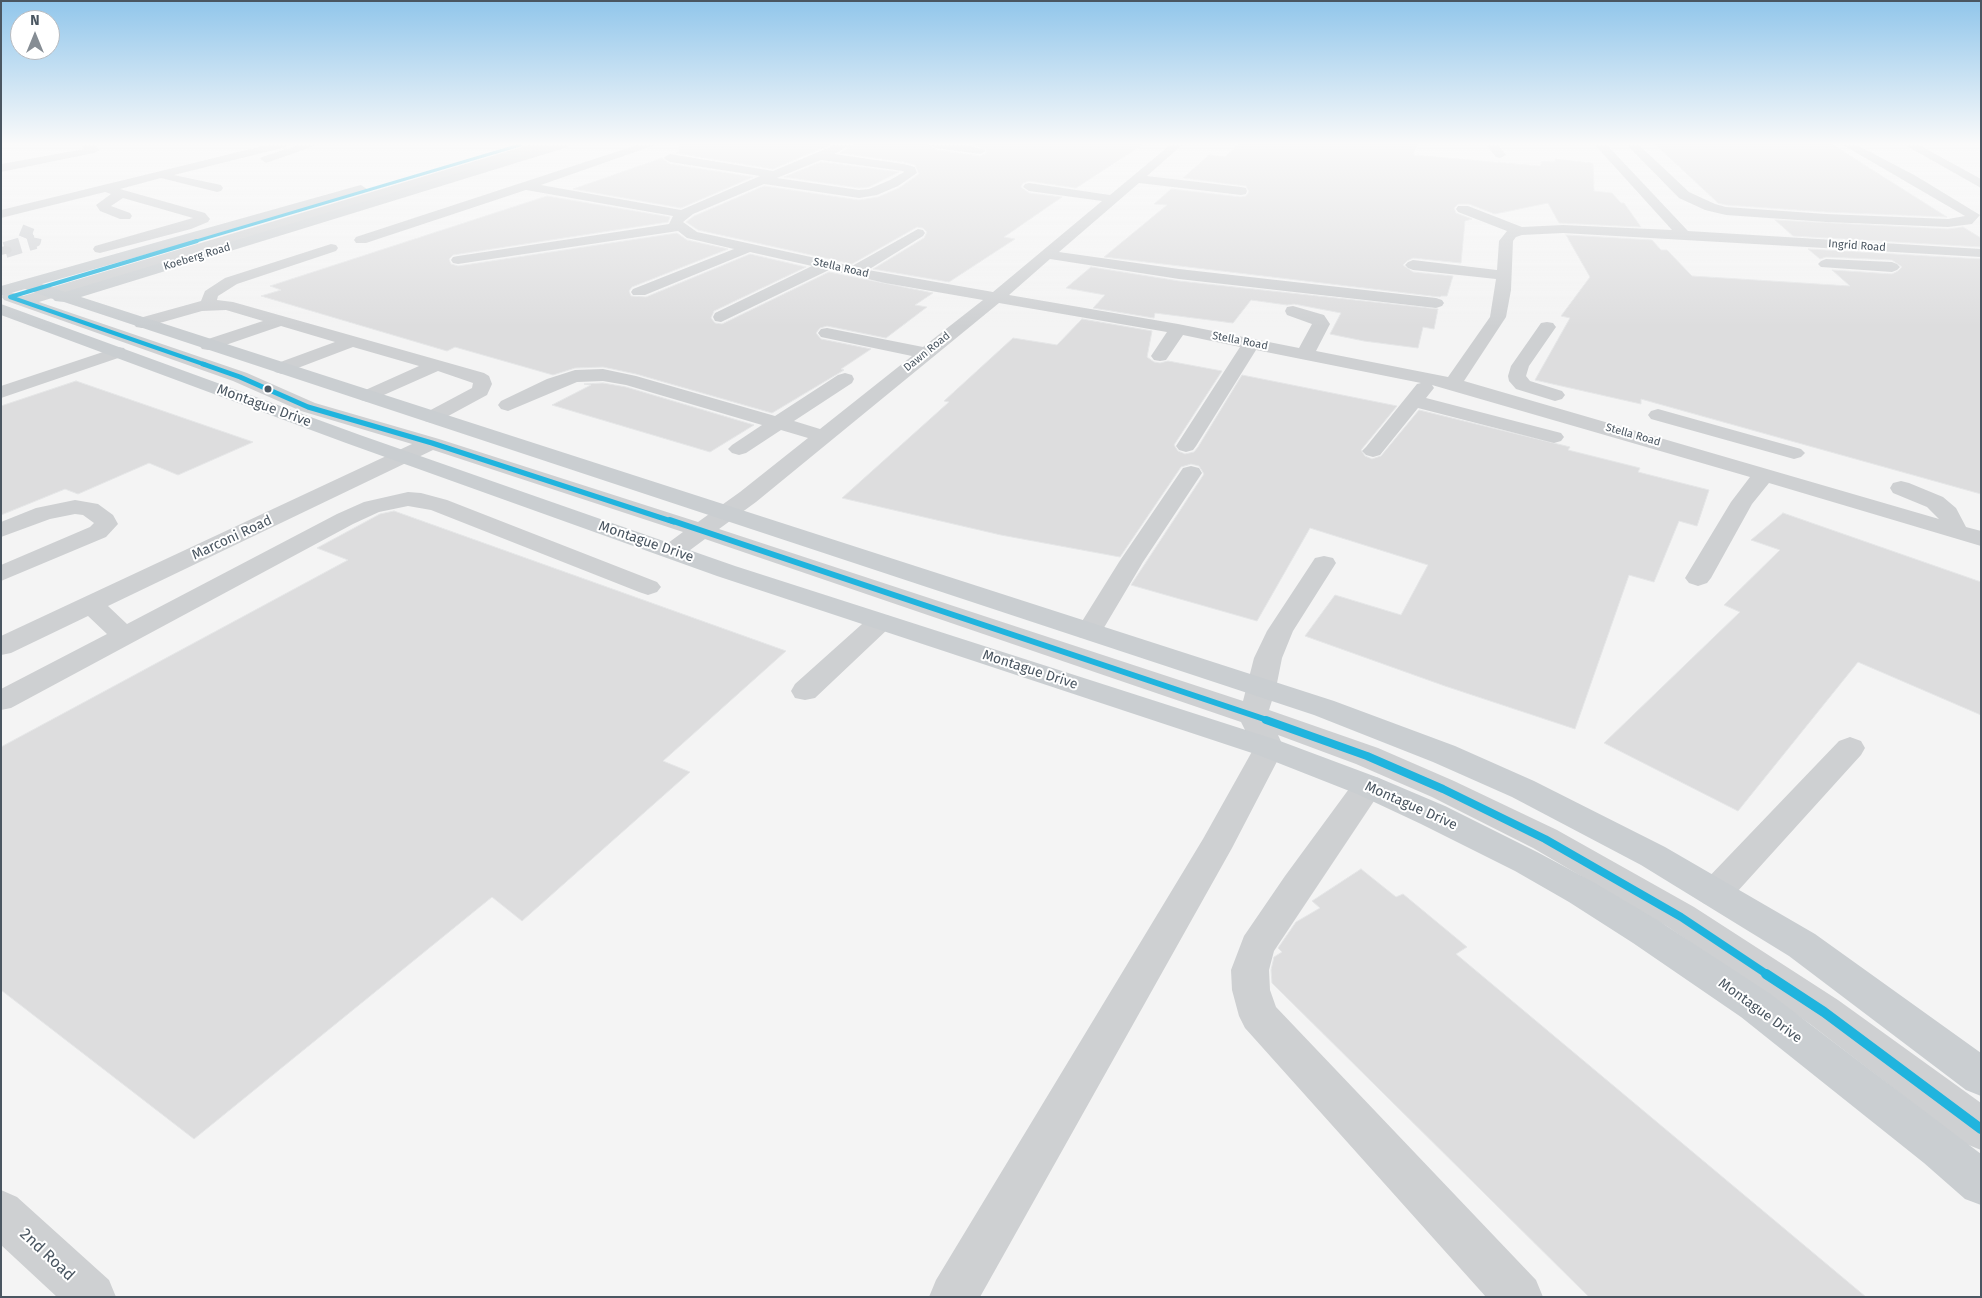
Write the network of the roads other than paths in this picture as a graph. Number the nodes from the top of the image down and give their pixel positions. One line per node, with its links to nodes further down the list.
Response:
1 (53, 206): 18 (street)
2 (103, 206): 16 (street)
3 (165, 206): 25 (street)
4 (322, 206): 41 (street)
5 (335, 206): 41 (street)
6 (348, 206): 41 (main road, Koeberg Road)
7 (466, 206): 23 (street)
8 (609, 206): 19 (street, Stella Road)
9 (726, 206): 19 (street)
10 (735, 206): 19 (street)
11 (1104, 206): 29 (street, Dawn Road)
12 (1656, 206): 22 (street)
13 (1707, 206): 17 (street)
14 (1956, 206): 17 (street)
15 (1463, 209): 20 (street)
16 (125, 216)
17 (1826, 218): 24 (street)
18 (3, 221)
19 (696, 226): 27 (street, Stella Road); 31 (street); 32 (street)
20 (1520, 231): 22 (street, Ingrid Road); 39 (street)
21 (918, 233): 38 (street)
22 (1684, 235): 24 (street, Ingrid Road)
23 (361, 240)
24 (1861, 246): 28 (street, Ingrid Road)
25 (100, 248)
26 (330, 248): 44 (street)
27 (748, 248): 34 (street, Stella Road); 40 (street)
28 (1939, 251): 30 (street, Ingrid Road); 36 (street)
29 (1046, 254): 42 (street, Dawn Road); 43 (street)
30 (1981, 254)
31 (571, 257)
32 (458, 260)
33 (1826, 264): 37 (street)
34 (827, 265): 38 (street, Stella Road); 46 (street)
35 (1413, 265): 39 (street)
36 (1960, 265)
37 (1904, 267)
38 (855, 271): 42 (street, Stella Road)
39 (1504, 275): 63 (street)
40 (639, 292)
41 (19, 298): 48 (main road); 55 (main road, Montague Drive); 72 (street)
42 (995, 298): 50 (street, Stella Road); 56 (street, Dawn Road)
43 (1436, 303)
44 (208, 305): 47 (street); 48 (street)
45 (1293, 311): 57 (street)
46 (721, 317)
47 (279, 321): 52 (street); 54 (street)
48 (142, 323): 54 (main road)
49 (1547, 327): 69 (street)
50 (1178, 329): 53 (street, Stella Road); 58 (street)
51 (826, 333): 56 (street)
52 (352, 342): 59 (street); 60 (street)
53 (1251, 344): 57 (street, Stella Road); 76 (street)
54 (208, 345): 60 (main road)
55 (118, 352): 64 (street); 80 (main road, Montague Drive)
56 (926, 353): 73 (street, Dawn Road)
57 (1305, 354): 62 (street, Stella Road)
58 (1160, 356)
59 (437, 365): 65 (street); 72 (street)
60 (282, 368): 65 (main road)
61 (845, 379): 70 (street)
62 (1430, 380): 63 (street, Stella Road); 66 (street)
63 (1453, 384): 69 (street, Stella Road)
64 (1, 392)
65 (368, 396): 72 (main road)
66 (1413, 401): 74 (street); 78 (street)
67 (508, 405): 70 (street)
68 (1658, 415): 75 (street)
69 (1567, 416): 81 (street, Stella Road)
70 (779, 423): 73 (street); 77 (street)
71 (461, 428): 72 (street, Marconi Road); 85 (main road, Montague Drive)
72 (432, 430): 80 (street, Marconi Road); 87 (street)
73 (823, 436): 85 (street, Dawn Road)
74 (1554, 437)
75 (1751, 442): 79 (street); 81 (street)
76 (1186, 446)
77 (739, 449)
78 (1373, 451)
79 (1794, 453)
80 (402, 457): 89 (main road, Montague Drive); 94 (street, Marconi Road)
81 (1738, 466): 83 (street, Stella Road)
82 (1192, 473): 96 (street)
83 (1764, 474): 88 (street, Stella Road); 92 (street)
84 (1901, 488): 88 (street)
85 (724, 514): 87 (street, Dawn Road); 96 (main road, Montague Drive)
86 (1, 530): 91 (street)
87 (701, 530): 89 (street, Dawn Road); 101 (street)
88 (1973, 539)
89 (673, 551): 95 (main road, Montague Drive)
90 (1324, 563): 101 (street)
91 (1, 574)
92 (1698, 578)
93 (648, 587): 97 (street)
94 (91, 605): 97 (street); 98 (street, Marconi Road)
95 (880, 622): 99 (street); 101 (main road, Montague Drive)
96 (1089, 631): 101 (main road, Montague Drive)
97 (125, 636): 100 (street)
98 (1, 648)
99 (805, 690)
100 (1, 701)
101 (1262, 717): 103 (main road, Montague Drive); 104 (main road, Montague Drive); 106 (street); 110 (street)
102 (1850, 748): 104 (street)
103 (1368, 786): 107 (main road, Montague Drive); 111 (street)
104 (1715, 893): 105 (main road, Montague Drive)
105 (1981, 1077)
106 (1981, 1129)
107 (1981, 1183)
108 (1, 1213): 109 (street, 2nd Road)
109 (92, 1297)
110 (953, 1297)
111 (1519, 1297)

